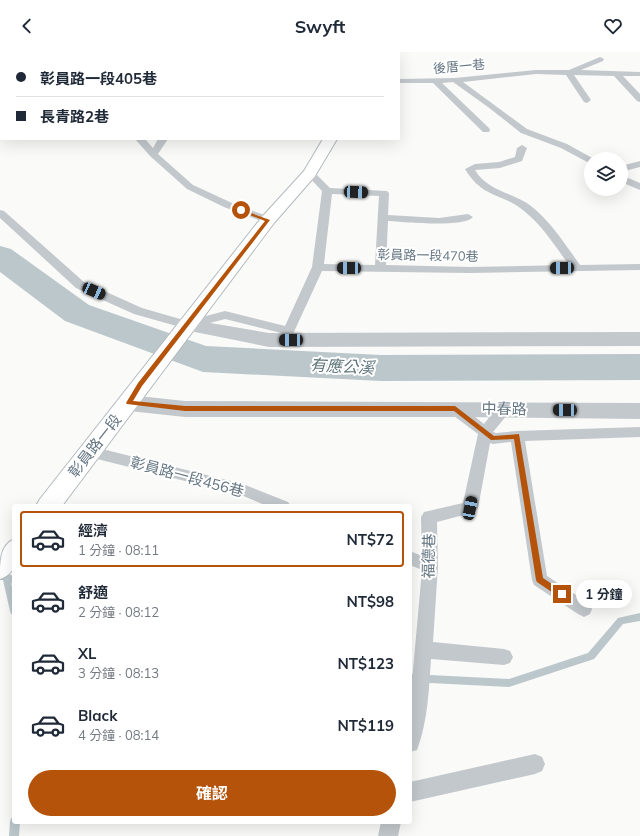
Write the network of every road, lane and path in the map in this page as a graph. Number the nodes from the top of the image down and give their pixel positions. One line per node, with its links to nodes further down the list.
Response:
1 (600, 59): 2 (lane)
2 (569, 73): 3 (lane, 後厝一巷); 5 (lane, 後厝一巷); 8 (lane)
3 (617, 74): 4 (lane, 後厝一巷); 9 (lane)
4 (640, 74)
5 (455, 80): 7 (lane, 後厝一巷); 16 (lane)
6 (400, 81): 7 (lane, 後厝一巷)
7 (436, 81): 10 (lane)
8 (586, 100)
9 (640, 100)
10 (486, 130)
11 (141, 140): 15 (lane)
12 (162, 140): 15 (lane)
13 (329, 140): 19 (main road)
14 (522, 148): 30 (lane)
15 (153, 154): 26 (lane)
16 (584, 157)
17 (640, 164): 18 (lane)
18 (628, 168)
19 (310, 173): 22 (lane); 26 (main road)
20 (628, 181): 21 (lane)
21 (640, 187)
22 (327, 191): 25 (lane); 27 (lane)
23 (0, 213): 31 (lane)
24 (468, 216): 25 (lane)
25 (383, 218): 29 (lane)
26 (268, 220): 31 (main road)
27 (318, 267): 29 (lane, 彰員路一段470巷); 31 (lane)
28 (640, 267): 30 (lane, 彰員路一段470巷)
29 (380, 268): 30 (lane, 彰員路一段470巷)
30 (577, 268)
31 (185, 328): 32 (street); 33 (main road, 彰員路一段)
32 (640, 339)
33 (129, 403): 34 (street, 中春路); 40 (main road, 彰員路一段)
34 (455, 409): 35 (street, 中春路); 37 (lane)
35 (505, 409): 36 (street, 中春路); 37 (lane)
36 (640, 411)
37 (484, 432): 39 (lane); 44 (lane, 福德巷)
38 (640, 432): 39 (lane)
39 (517, 436): 45 (lane)
40 (90, 452): 41 (main road, 彰員路一段); 42 (lane, 彰員路一段456巷)
41 (50, 504)
42 (277, 504)
43 (412, 559): 44 (lane)
44 (430, 566): 46 (lane, 福德巷)
45 (584, 609)
46 (424, 650): 47 (lane); 48 (lane, 福德巷)
47 (504, 657)
48 (412, 735)
49 (535, 764): 50 (lane)
50 (412, 792)
51 (391, 824): 52 (lane)
52 (388, 836)

